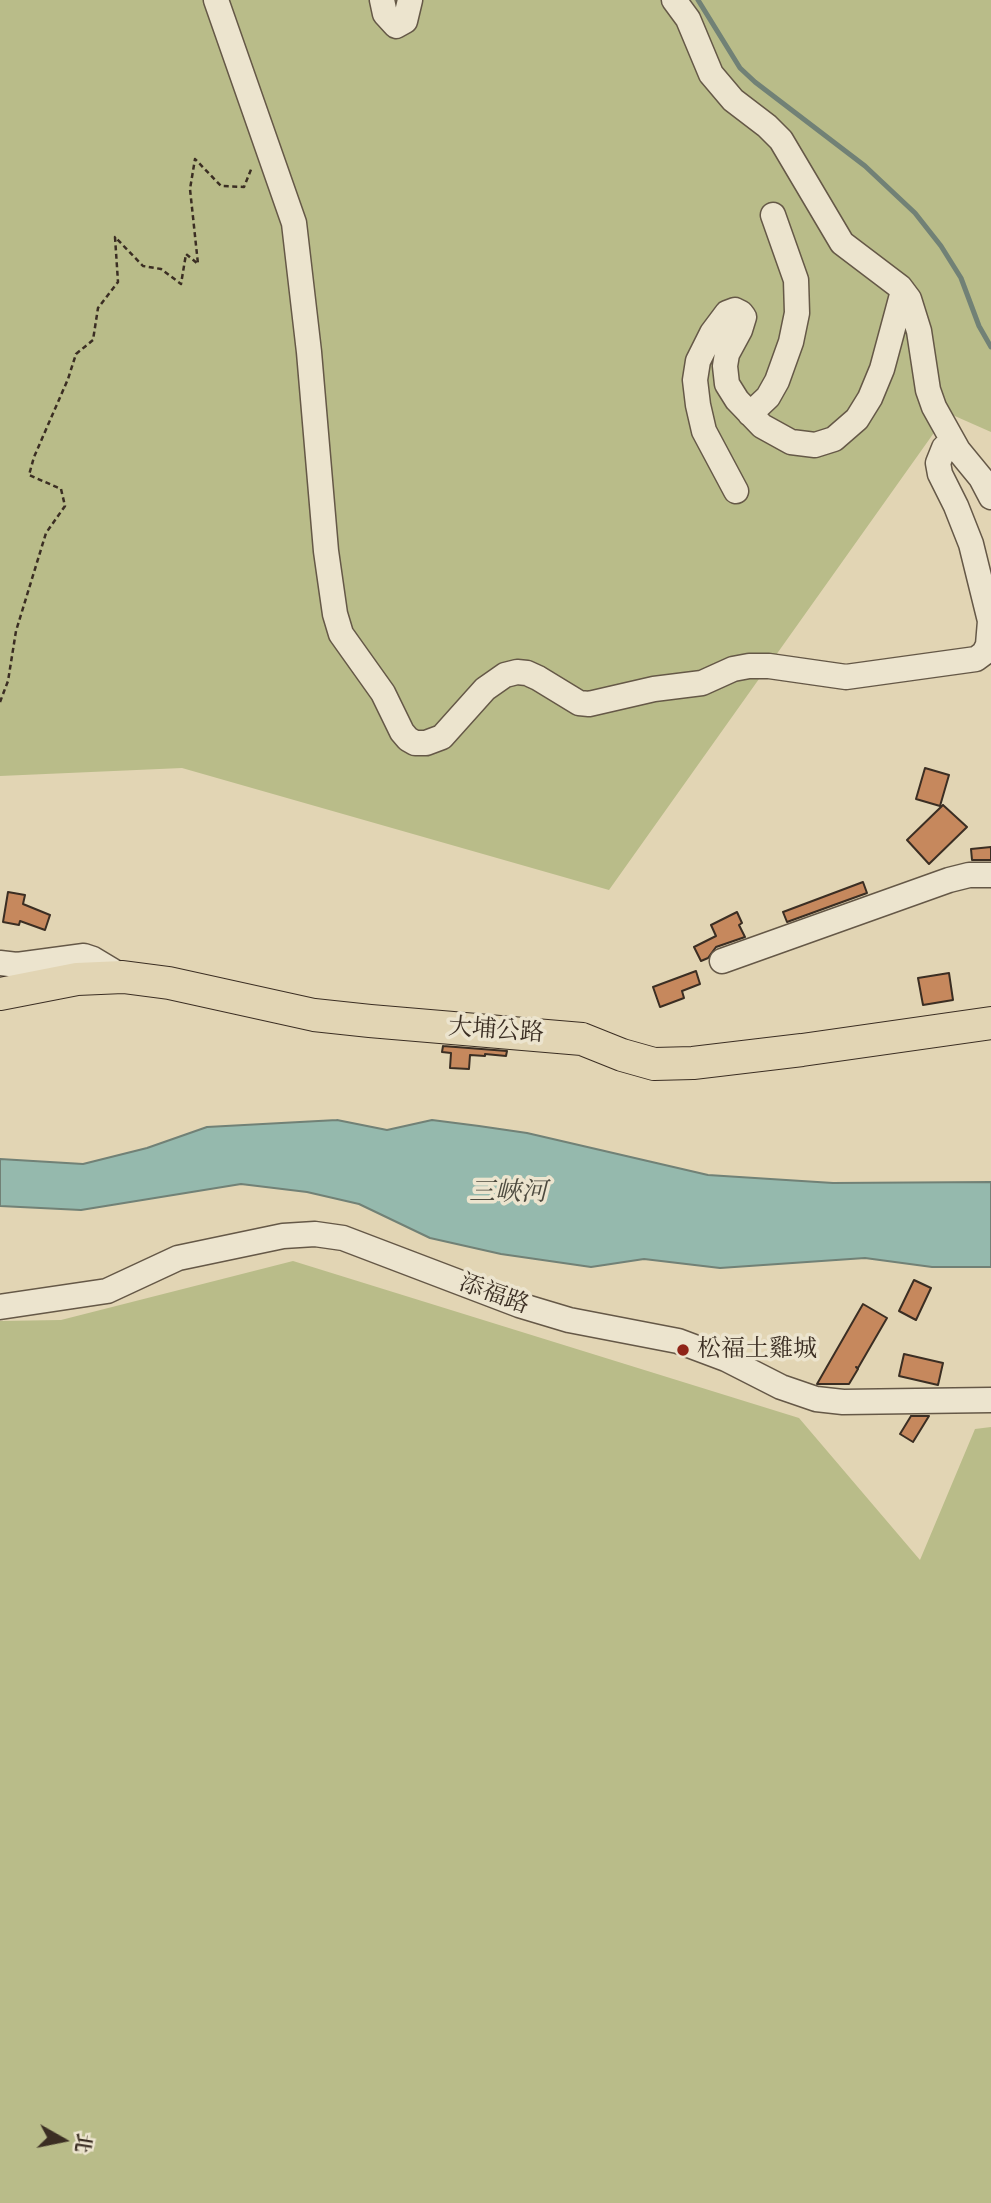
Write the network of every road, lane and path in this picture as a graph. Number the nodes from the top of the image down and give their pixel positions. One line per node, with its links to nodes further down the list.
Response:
1 (216, 0): 5 (street)
2 (382, 0): 3 (street)
3 (411, 0)
4 (674, 0): 7 (street)
5 (270, 150): 9 (street); 12 (path)
6 (773, 215): 8 (street)
7 (903, 291): 8 (street); 9 (street)
8 (750, 414): 10 (street)
9 (958, 450): 11 (street)
10 (736, 491)
11 (991, 497)
12 (0, 702)
13 (991, 874): 14 (street)
14 (722, 961)
15 (0, 963): 16 (street)
16 (123, 977): 17 (main road, 大埔公路); 18 (main road, 大埔公路)
17 (0, 994)
18 (991, 1023)
19 (0, 1307): 20 (street, 添福路)
20 (991, 1399)

